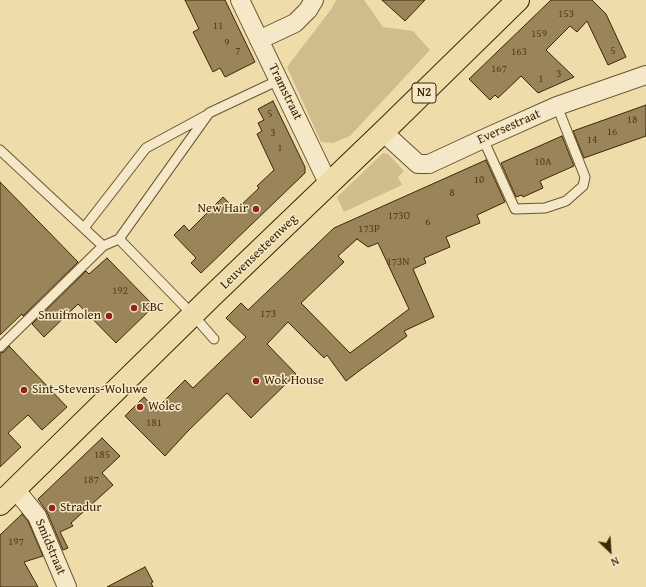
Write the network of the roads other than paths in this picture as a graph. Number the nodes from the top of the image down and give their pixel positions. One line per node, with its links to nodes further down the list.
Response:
1 (240, 0): 4 (street, Tramstraat)
2 (314, 0): 4 (street)
3 (518, 0): 9 (main road, Leuvensesteenweg / N2)
4 (259, 40): 6 (street, Tramstraat)
5 (646, 75): 7 (street, Eversestraat)
6 (279, 80): 8 (lane); 12 (street, Tramstraat)
7 (557, 106): 10 (street, Eversestraat); 10 (lane)
8 (210, 113): 13 (lane); 14 (lane)
9 (383, 132): 10 (street, Eversestraat); 12 (main road, Leuvensesteenweg / N2)
10 (483, 139)
11 (2, 155): 13 (lane)
12 (329, 185): 16 (main road, Leuvensesteenweg / N2)
13 (84, 228): 15 (lane)
14 (119, 239): 15 (lane); 16 (lane)
15 (103, 246): 18 (lane)
16 (193, 315): 17 (lane); 19 (main road, Leuvensesteenweg / N2)
17 (214, 339)
18 (0, 347)
19 (7, 497): 20 (street, Smidstraat)
20 (67, 587)

